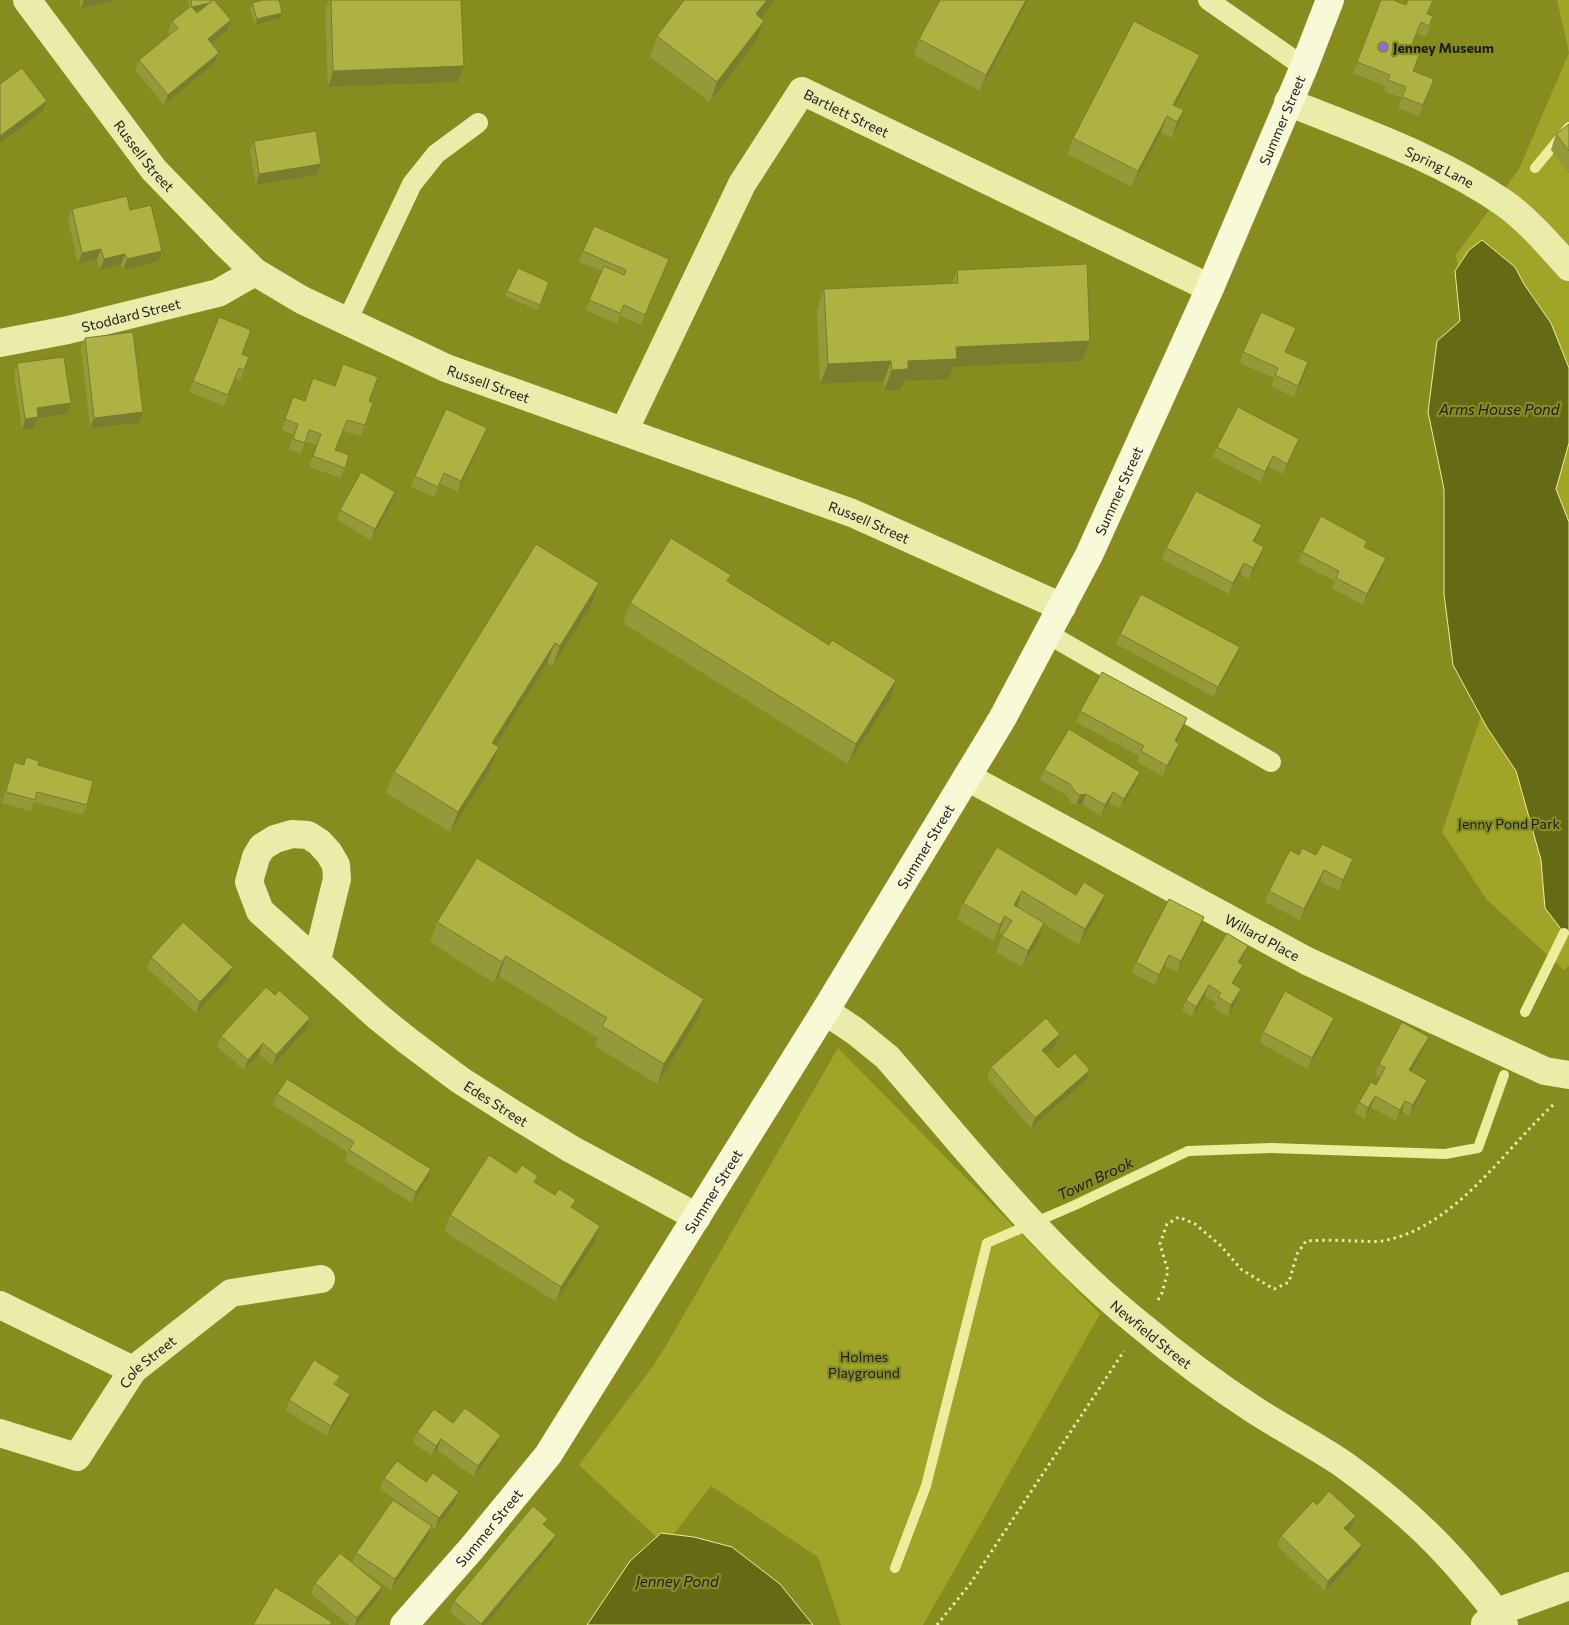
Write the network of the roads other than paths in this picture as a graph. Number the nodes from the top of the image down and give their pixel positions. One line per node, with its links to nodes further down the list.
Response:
1 (27, 0): 8 (street, Russell Street)
2 (1208, 0): 4 (lane)
3 (1330, 0): 4 (main road, Summer Street)
4 (1304, 68): 5 (main road, Summer Street)
5 (1288, 102): 7 (street, Spring Lane); 9 (main road, Summer Street)
6 (478, 123): 10 (lane)
7 (1569, 267)
8 (256, 272): 10 (street, Russell Street); 11 (street, Stoddard Street)
9 (1210, 288): 12 (street, Bartlett Street); 13 (main road, Summer Street)
10 (347, 321): 12 (street, Russell Street)
11 (0, 343)
12 (624, 432): 13 (street, Russell Street)
13 (1062, 607): 14 (main road, Summer Street)
14 (1048, 634): 15 (lane); 16 (main road, Summer Street)
15 (1271, 762)
16 (967, 777): 18 (main road, Summer Street); 19 (street, Willard Place)
17 (317, 960): 20 (street, Edes Street)
18 (825, 1011): 20 (main road, Summer Street); 26 (street, Newfield Street)
19 (1569, 1076)
20 (697, 1217): 27 (main road, Summer Street)
21 (321, 1279): 23 (street, Cole Street)
22 (0, 1305): 23 (street)
23 (133, 1370): 24 (street, Cole Street)
24 (0, 1433)
25 (1569, 1586): 26 (street)
26 (1495, 1620)
27 (404, 1625)

